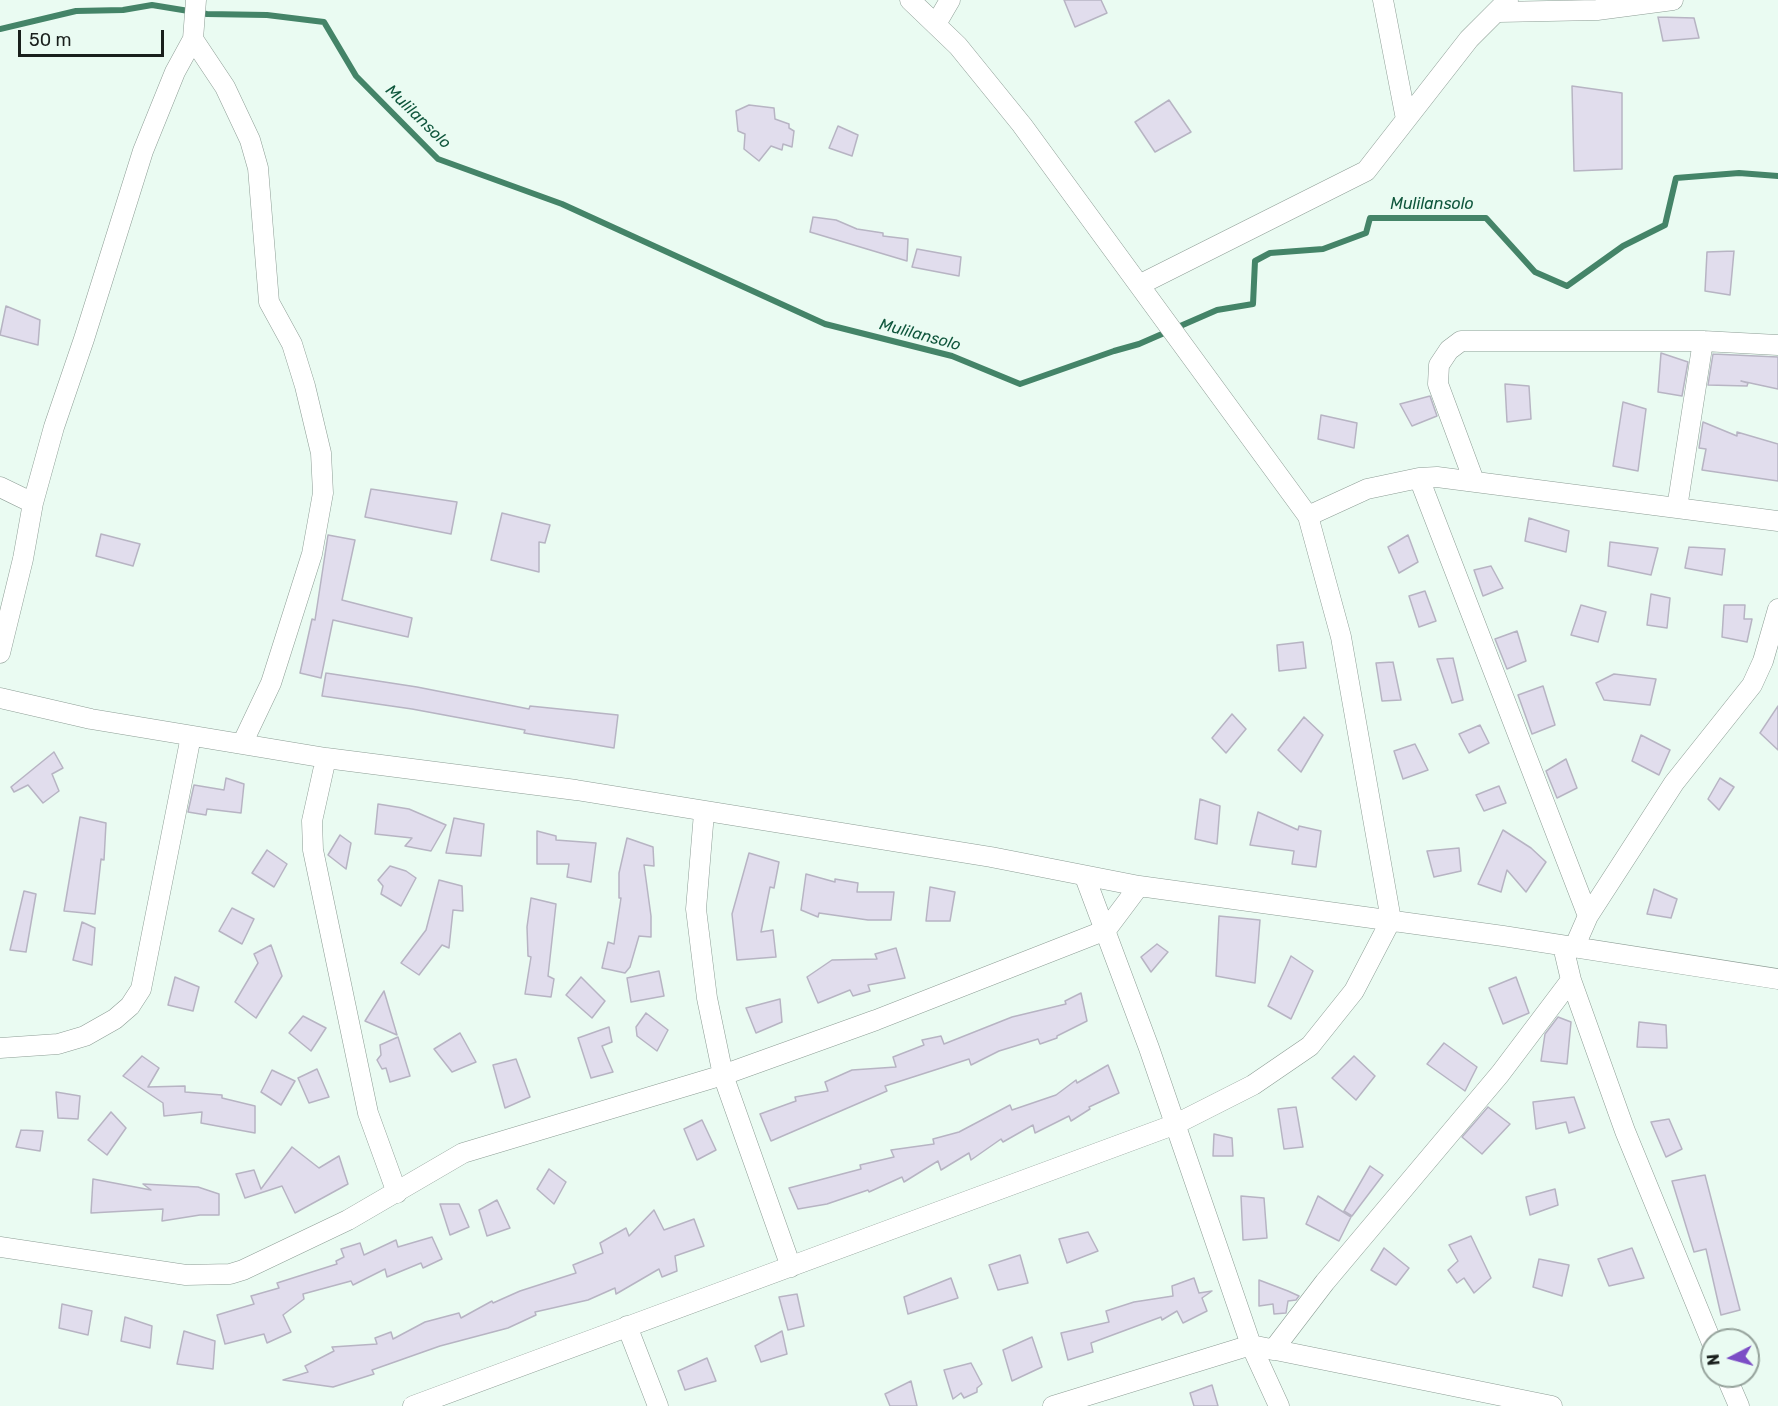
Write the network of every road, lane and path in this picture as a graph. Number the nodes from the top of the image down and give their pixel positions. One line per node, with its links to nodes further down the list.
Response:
1 (909, 0): 7 (street)
2 (950, 0): 7 (street)
3 (1383, 0): 8 (street)
4 (1672, 0): 5 (street)
5 (1503, 6): 8 (street)
6 (195, 18): 15 (street); 23 (street)
7 (936, 24): 9 (street)
8 (1406, 119): 9 (street)
9 (1140, 284): 17 (street)
10 (1703, 341): 11 (street); 13 (street); 16 (street)
11 (1778, 345)
12 (1419, 478): 13 (street); 17 (street); 28 (street)
13 (1474, 481): 16 (street)
14 (0, 487): 15 (street)
15 (33, 503): 20 (street)
16 (1677, 507): 18 (street)
17 (1308, 516): 29 (street)
18 (1778, 521)
19 (1778, 609): 28 (street)
20 (0, 653)
21 (0, 698): 22 (street)
22 (191, 736): 23 (street); 34 (street)
23 (242, 744): 24 (street)
24 (326, 758): 25 (street); 37 (street)
25 (704, 813): 26 (street); 35 (street)
26 (1085, 877): 27 (street); 30 (street)
27 (1139, 886): 29 (street); 30 (street)
28 (1588, 916): 31 (street)
29 (1391, 920): 31 (street); 36 (street)
30 (1106, 930): 35 (street); 36 (street)
31 (1568, 947): 32 (street); 33 (street)
32 (1778, 979)
33 (1571, 980): 41 (street); 43 (street)
34 (0, 1048)
35 (723, 1075): 37 (street); 39 (street)
36 (1176, 1124): 39 (street); 42 (street)
37 (397, 1194): 38 (street)
38 (0, 1247)
39 (791, 1267): 40 (street)
40 (627, 1326): 45 (street); 46 (street)
41 (1706, 1328)
42 (1251, 1345): 43 (street); 47 (street); 48 (street)
43 (1273, 1350): 49 (street)
44 (1731, 1388): 50 (street)
45 (413, 1406)
46 (658, 1406)
47 (1053, 1406)
48 (1279, 1406)
49 (1552, 1406)
50 (1739, 1406)

